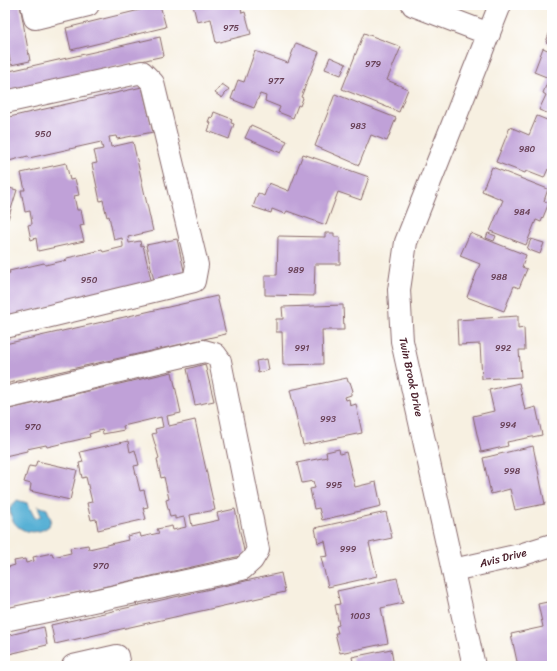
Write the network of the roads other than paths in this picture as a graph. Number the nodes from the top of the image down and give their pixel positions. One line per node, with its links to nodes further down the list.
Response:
1 (32, 5): 2 (street)
2 (88, 5)
3 (413, 5): 5 (street)
4 (500, 5): 5 (street, Twin Brook Drive)
5 (489, 34): 10 (street, Twin Brook Drive)
6 (5, 102): 7 (street)
7 (5, 327)
8 (5, 398): 11 (street)
9 (552, 545): 10 (street, Avis Drive)
10 (453, 570): 14 (street, Twin Brook Drive)
11 (5, 620)
12 (73, 666): 13 (street)
13 (119, 666)
14 (474, 666)

